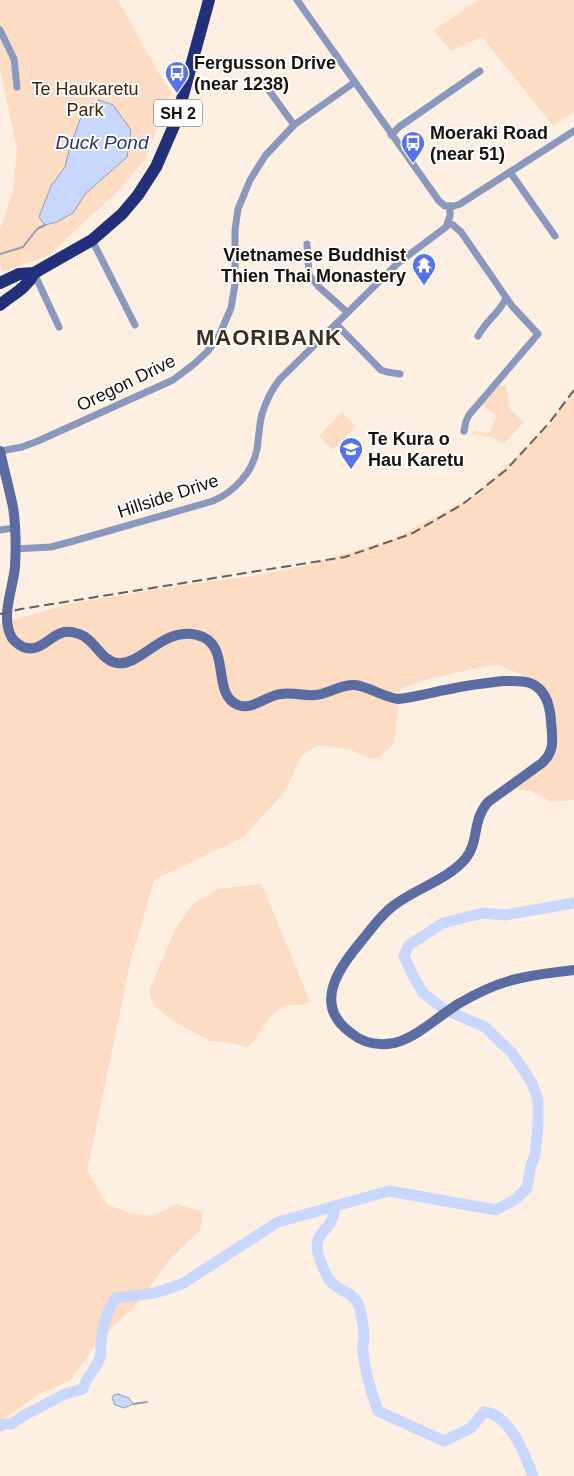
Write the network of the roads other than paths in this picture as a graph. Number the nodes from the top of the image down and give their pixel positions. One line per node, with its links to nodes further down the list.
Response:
1 (209, 0): 15 (highway, SH 2)
2 (297, 0): 6 (street)
3 (0, 30): 7 (street)
4 (480, 71): 10 (street)
5 (263, 82): 8 (street)
6 (355, 82): 8 (street, Oregon Drive); 10 (street)
7 (18, 87)
8 (294, 125): 29 (street, Oregon Drive)
9 (574, 131): 11 (street)
10 (391, 135): 12 (street)
11 (510, 172): 12 (street); 14 (street)
12 (450, 206): 13 (street)
13 (448, 223): 20 (street); 22 (street, Hillside Drive)
14 (554, 236)
15 (92, 240): 17 (highway, SH 2); 24 (street)
16 (307, 244): 22 (street)
17 (32, 277): 18 (highway, SH 2); 19 (highway, SH 2); 21 (highway); 25 (street)
18 (0, 283)
19 (0, 294)
20 (506, 298): 26 (street); 28 (street)
21 (0, 305)
22 (347, 312): 23 (street, Hillside Drive)
23 (336, 324): 27 (street); 32 (street, Hillside Drive)
24 (135, 325)
25 (59, 327)
26 (478, 336)
27 (400, 374)
28 (464, 431)
29 (0, 451): 30 (street)
30 (14, 528): 31 (street); 32 (street)
31 (0, 530)
32 (15, 550): 33 (street)
33 (574, 970)

